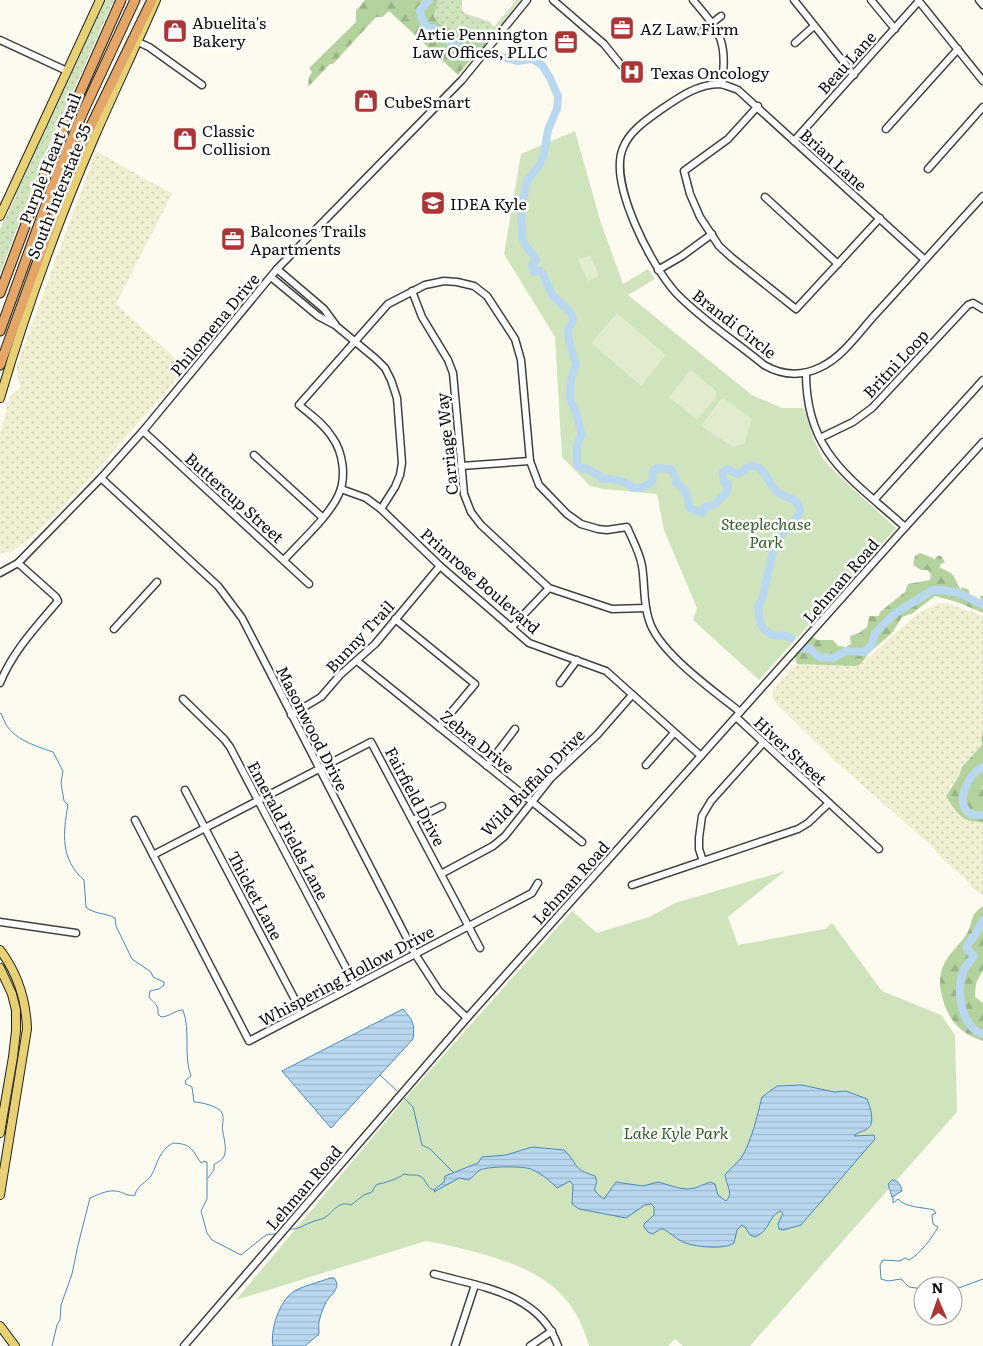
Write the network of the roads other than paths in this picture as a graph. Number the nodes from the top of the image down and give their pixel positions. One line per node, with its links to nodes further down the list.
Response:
1 (100, 0): 24 (main road)
2 (121, 0): 45 (highway, Purple Heart Trail)
3 (136, 0): 50 (highway, Purple Heart Trail)
4 (152, 0): 52 (highway)
5 (156, 0): 20 (main road, South Interstate 35)
6 (526, 0): 41 (street, Philomena Drive)
7 (553, 0): 23 (street)
8 (693, 0): 15 (street)
9 (794, 0): 16 (street)
10 (871, 0): 17 (street)
11 (979, 0): 13 (street)
12 (918, 1): 17 (street, Beau Lane); 22 (street)
13 (983, 5)
14 (722, 16): 15 (street)
15 (712, 23): 18 (street); 28 (street)
16 (814, 26): 21 (street); 25 (street)
17 (895, 29): 25 (street, Beau Lane)
18 (701, 32)
19 (0, 40): 24 (street)
20 (138, 42): 27 (street); 55 (main road, South Interstate 35)
21 (795, 43)
22 (958, 49): 26 (street); 31 (street)
23 (621, 65)
24 (68, 71): 36 (main road)
25 (854, 75): 32 (street, Beau Lane)
26 (983, 81)
27 (202, 84)
28 (722, 84): 29 (street, Brian Lane); 42 (street, Brandi Circle)
29 (758, 106): 32 (street, Brian Lane); 38 (street)
30 (983, 107): 33 (street)
31 (886, 129)
32 (794, 141): 37 (street, Brian Lane)
33 (928, 169)
34 (983, 196): 39 (street, Brandi Circle)
35 (765, 198): 40 (street)
36 (0, 216)
37 (880, 218): 39 (street, Brian Lane); 40 (street)
38 (712, 234): 40 (street); 42 (street)
39 (925, 260): 53 (street, Brandi Circle)
40 (838, 264)
41 (277, 269): 43 (street, Philomena Drive); 46 (street)
42 (658, 270): 53 (street, Brandi Circle)
43 (271, 277): 47 (street); 56 (street, Philomena Drive)
44 (412, 292): 51 (street); 60 (street); 61 (street, Carriage Way)
45 (0, 293)
46 (309, 296): 47 (street); 49 (street)
47 (302, 303): 49 (street)
48 (983, 309): 57 (street, Britni Loop)
49 (336, 325): 51 (street)
50 (0, 331)
51 (354, 341): 63 (street); 65 (street)
52 (0, 365)
53 (806, 373): 57 (street)
54 (983, 380): 64 (street)
55 (0, 398)
56 (143, 431): 62 (street, Philomena Drive); 68 (street, Buttercup Street)
57 (820, 438): 64 (street)
58 (983, 442): 67 (street, Lehman Road)
59 (254, 455): 66 (street)
60 (530, 461): 61 (street); 75 (street, Hiver Street)
61 (462, 466): 74 (street, Carriage Way)
62 (101, 478): 69 (street, Philomena Drive); 85 (street, Masonwood Drive)
63 (341, 489): 65 (street, Primrose Boulevard); 66 (street)
64 (874, 500): 67 (street)
65 (382, 509): 70 (street, Primrose Boulevard)
66 (322, 517): 68 (street)
67 (905, 527): 86 (street, Lehman Road)
68 (284, 560): 73 (street, Buttercup Street)
69 (18, 563): 71 (street, Philomena Drive); 81 (street)
70 (440, 566): 76 (street, Bunny Trail); 77 (street, Primrose Boulevard)
71 (0, 573)
72 (157, 582): 78 (street)
73 (309, 584)
74 (550, 588): 75 (street, Carriage Way); 77 (street)
75 (646, 608): 86 (street, Hiver Street)
76 (395, 619): 80 (street, Bunny Trail); 87 (street)
77 (511, 628): 79 (street, Primrose Boulevard)
78 (114, 629)
79 (577, 660): 82 (street); 83 (street, Primrose Boulevard)
80 (357, 661): 85 (street, Bunny Trail); 87 (street, Zebra Drive)
81 (0, 683)
82 (560, 683)
83 (632, 695): 89 (street, Primrose Boulevard); 97 (street, Wild Buffalo Drive)
84 (183, 699): 96 (street, Emerald Fields Lane)
85 (291, 715): 94 (street, Masonwood Drive)
86 (738, 715): 90 (street, Hiver Street); 91 (street, Lehman Road)
87 (439, 727): 93 (street, Zebra Drive)
88 (515, 728): 93 (street)
89 (674, 733): 91 (street, Primrose Boulevard); 92 (street)
90 (763, 743): 98 (street, Hiver Street); 106 (street)
91 (701, 756): 119 (street, Lehman Road)
92 (646, 765)
93 (487, 766): 97 (street, Zebra Drive)
94 (318, 769): 96 (street, Fairfield Drive); 101 (street, Fairfield Drive); 115 (street, Masonwood Drive)
95 (185, 790): 102 (street, Thicket Lane)
96 (258, 800): 102 (street, Fairfield Drive); 117 (street, Emerald Fields Lane)
97 (532, 802): 103 (street, Zebra Drive); 107 (street, Wild Buffalo Drive)
98 (828, 803): 104 (street, Hiver Street); 106 (street)
99 (442, 806): 101 (street)
100 (134, 820): 105 (street, Whispering Hollow Drive)
101 (413, 820): 107 (street, Fairfield Drive)
102 (205, 828): 105 (street, Fairfield Drive); 118 (street, Thicket Lane)
103 (582, 842)
104 (879, 849)
105 (153, 855): 118 (street, Whispering Hollow Drive)
106 (703, 861): 109 (street)
107 (441, 874): 111 (street, Fairfield Drive)
108 (538, 883): 111 (street, Whispering Hollow Drive)
109 (632, 885)
110 (0, 922): 112 (street)
111 (469, 926): 113 (street, Fairfield Drive); 115 (street, Whispering Hollow Drive)
112 (76, 933)
113 (480, 948)
114 (0, 950): 121 (main road)
115 (415, 954): 117 (street, Whispering Hollow Drive); 119 (street, Masonwood Drive)
116 (0, 968): 120 (main road)
117 (355, 985): 118 (street, Whispering Hollow Drive)
118 (302, 1013)
119 (467, 1018): 128 (street, Lehman Road)
120 (0, 1132): 121 (main road)
121 (11, 1133): 122 (main road)
122 (0, 1196)
123 (434, 1274): 124 (street)
124 (475, 1285): 126 (street); 129 (street)
125 (0, 1326): 127 (main road)
126 (552, 1331): 130 (street); 131 (street)
127 (16, 1346)
128 (184, 1346)
129 (455, 1346)
130 (530, 1346)
131 (558, 1346)

